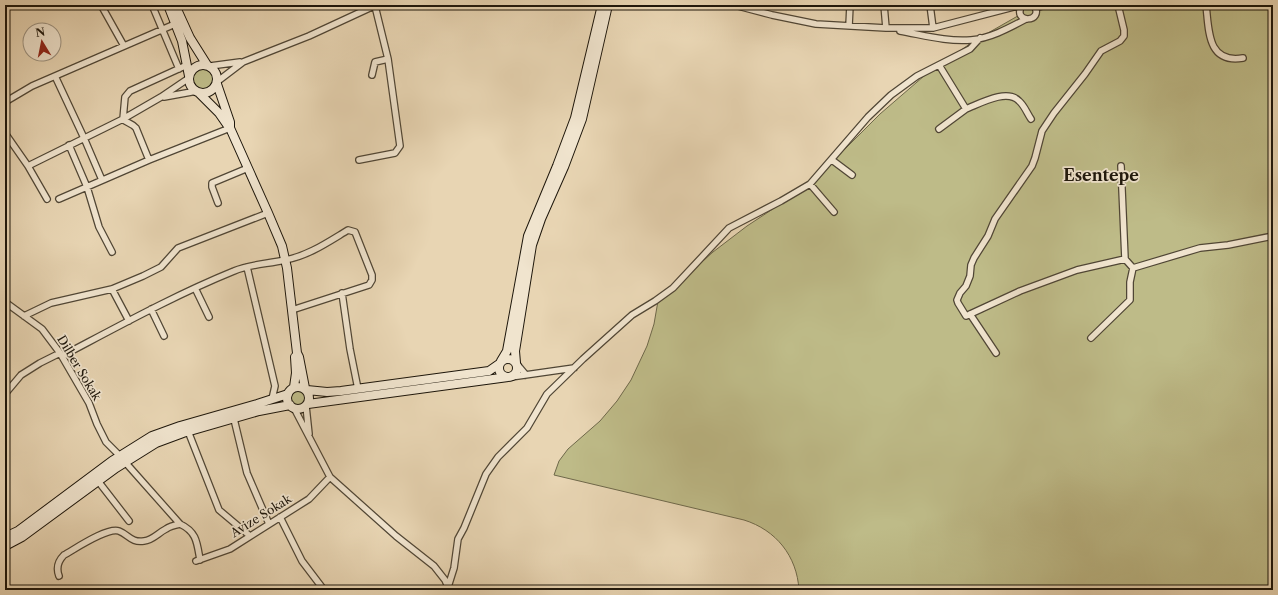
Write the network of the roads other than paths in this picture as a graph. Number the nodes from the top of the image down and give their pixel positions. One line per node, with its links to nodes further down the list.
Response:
1 (102, 5): 24 (street)
2 (152, 5): 20 (street)
3 (168, 5): 18 (street)
4 (375, 5): 26 (street); 27 (street)
5 (602, 5): 83 (street)
6 (608, 5): 84 (street)
7 (734, 5): 19 (street)
8 (850, 5): 19 (street)
9 (884, 5): 21 (street)
10 (930, 5): 22 (street)
11 (1021, 5): 17 (street); 22 (street)
12 (1046, 5): 16 (street)
13 (1118, 5): 74 (street)
14 (1206, 5): 25 (street)
15 (177, 6): 29 (street)
16 (1035, 7): 17 (street)
17 (1026, 19): 23 (street)
18 (175, 24): 20 (street); 28 (street)
19 (849, 26): 21 (street)
20 (162, 28): 24 (street); 31 (street)
21 (886, 28): 22 (street); 23 (street)
22 (933, 28)
23 (980, 38): 30 (street)
24 (124, 46): 33 (street)
25 (1243, 58)
26 (388, 59): 32 (street); 48 (street)
27 (243, 62): 29 (street); 35 (street)
28 (187, 65): 31 (street); 34 (street)
29 (209, 65): 34 (street); 35 (street)
30 (939, 65): 39 (street); 49 (street)
31 (179, 69): 40 (street)
32 (372, 75)
33 (55, 76): 38 (street); 45 (street)
34 (189, 77): 36 (street); 37 (street)
35 (217, 83): 36 (street); 42 (street)
36 (198, 92): 37 (street); 42 (street)
37 (161, 97): 40 (street)
38 (5, 102)
39 (966, 109): 41 (street); 43 (street)
40 (123, 119): 45 (street); 47 (street)
41 (1031, 119)
42 (230, 128): 47 (street); 52 (street)
43 (939, 129)
44 (5, 133): 50 (street)
45 (84, 138): 46 (street); 54 (street)
46 (69, 145): 50 (street); 56 (street)
47 (149, 160): 54 (street)
48 (359, 160)
49 (832, 160): 53 (street); 55 (street)
50 (28, 166): 58 (street)
51 (1121, 166): 64 (street)
52 (248, 168): 59 (street); 61 (street)
53 (852, 175)
54 (102, 180): 56 (street)
55 (810, 184): 60 (street); 85 (street)
56 (87, 186): 57 (street); 63 (street)
57 (59, 198)
58 (47, 199)
59 (218, 203)
60 (834, 212)
61 (268, 213): 65 (street); 68 (street)
62 (1273, 236): 67 (street)
63 (112, 252)
64 (1126, 258): 67 (street); 74 (street)
65 (285, 260): 66 (street); 70 (street); 73 (street)
66 (247, 267): 69 (street); 93 (street)
67 (1133, 268): 79 (street)
68 (112, 288): 75 (street); 77 (street)
69 (195, 288): 72 (street); 76 (street)
70 (342, 293): 73 (street); 89 (street)
71 (5, 302): 75 (street, Dilber Sokak)
72 (151, 309): 77 (street); 78 (street)
73 (292, 310): 80 (street)
74 (970, 314): 81 (street)
75 (24, 316): 82 (street, Dilber Sokak)
76 (209, 317)
77 (129, 321): 82 (street)
78 (164, 336)
79 (1091, 338)
80 (297, 353): 88 (street); 90 (street)
81 (996, 353)
82 (61, 355): 91 (street); 99 (street, Dilber Sokak)
83 (500, 362): 84 (street); 87 (street); 89 (street)
84 (516, 363): 86 (street); 87 (street)
85 (574, 368): 86 (street); 111 (street)
86 (526, 375): 87 (street)
87 (509, 377): 94 (street)
88 (294, 387): 90 (street); 92 (street)
89 (358, 389): 90 (street)
90 (306, 390): 94 (street)
91 (5, 394)
92 (288, 394): 93 (street); 95 (street)
93 (272, 399): 99 (street)
94 (307, 405): 95 (street); 98 (street)
95 (292, 407): 96 (street); 98 (street)
96 (234, 419): 97 (street); 105 (street)
97 (188, 432): 99 (street); 106 (street)
98 (310, 439): 100 (street)
99 (122, 459): 101 (street); 104 (street, Dilber Sokak); 107 (street)
100 (330, 477): 102 (street, Avize Sokak); 111 (street)
101 (98, 481): 103 (street); 108 (street)
102 (280, 517): 105 (street, Avize Sokak); 112 (street)
103 (129, 521)
104 (180, 524): 109 (street, Dilber Sokak); 110 (street)
105 (269, 524): 106 (street, Avize Sokak)
106 (250, 536): 109 (street, Avize Sokak)
107 (5, 537)
108 (5, 546)
109 (198, 560)
110 (59, 576)
111 (448, 588)
112 (324, 590)

